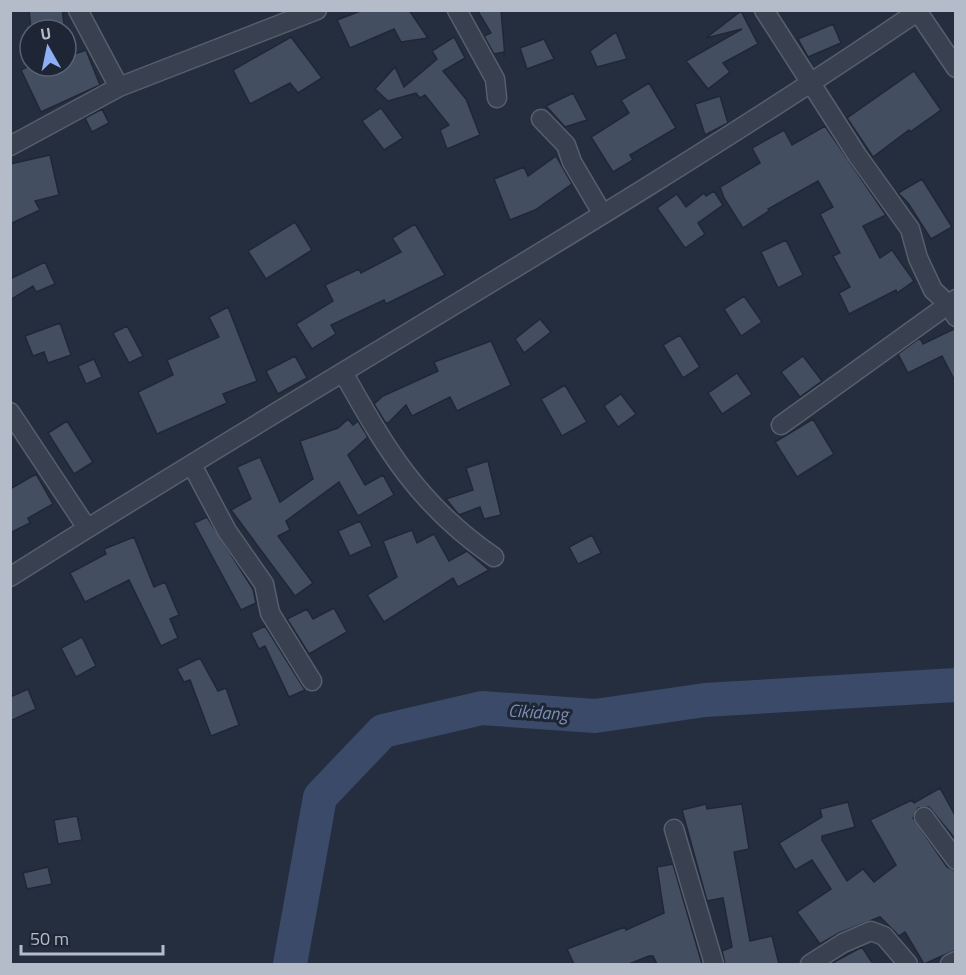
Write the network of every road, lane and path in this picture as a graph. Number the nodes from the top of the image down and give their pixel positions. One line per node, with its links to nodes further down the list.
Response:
1 (78, 10): 8 (street)
2 (317, 10): 8 (street)
3 (457, 10): 9 (street)
4 (764, 10): 7 (street)
5 (919, 11): 6 (street); 7 (street)
6 (956, 68)
7 (810, 83): 12 (street); 13 (street)
8 (119, 87): 11 (street)
9 (498, 98)
10 (541, 119): 12 (street)
11 (10, 146)
12 (602, 213): 14 (street)
13 (953, 307): 16 (street)
14 (344, 374): 17 (street); 19 (street)
15 (10, 412): 18 (street)
16 (781, 425)
17 (192, 465): 18 (street); 21 (street)
18 (87, 528): 20 (street)
19 (494, 557)
20 (10, 577)
21 (312, 681)
22 (924, 817): 24 (street)
23 (674, 829): 26 (street)
24 (956, 860)
25 (956, 961): 29 (street)
26 (714, 964)
27 (810, 964): 28 (street)
28 (908, 964)
29 (950, 964)

